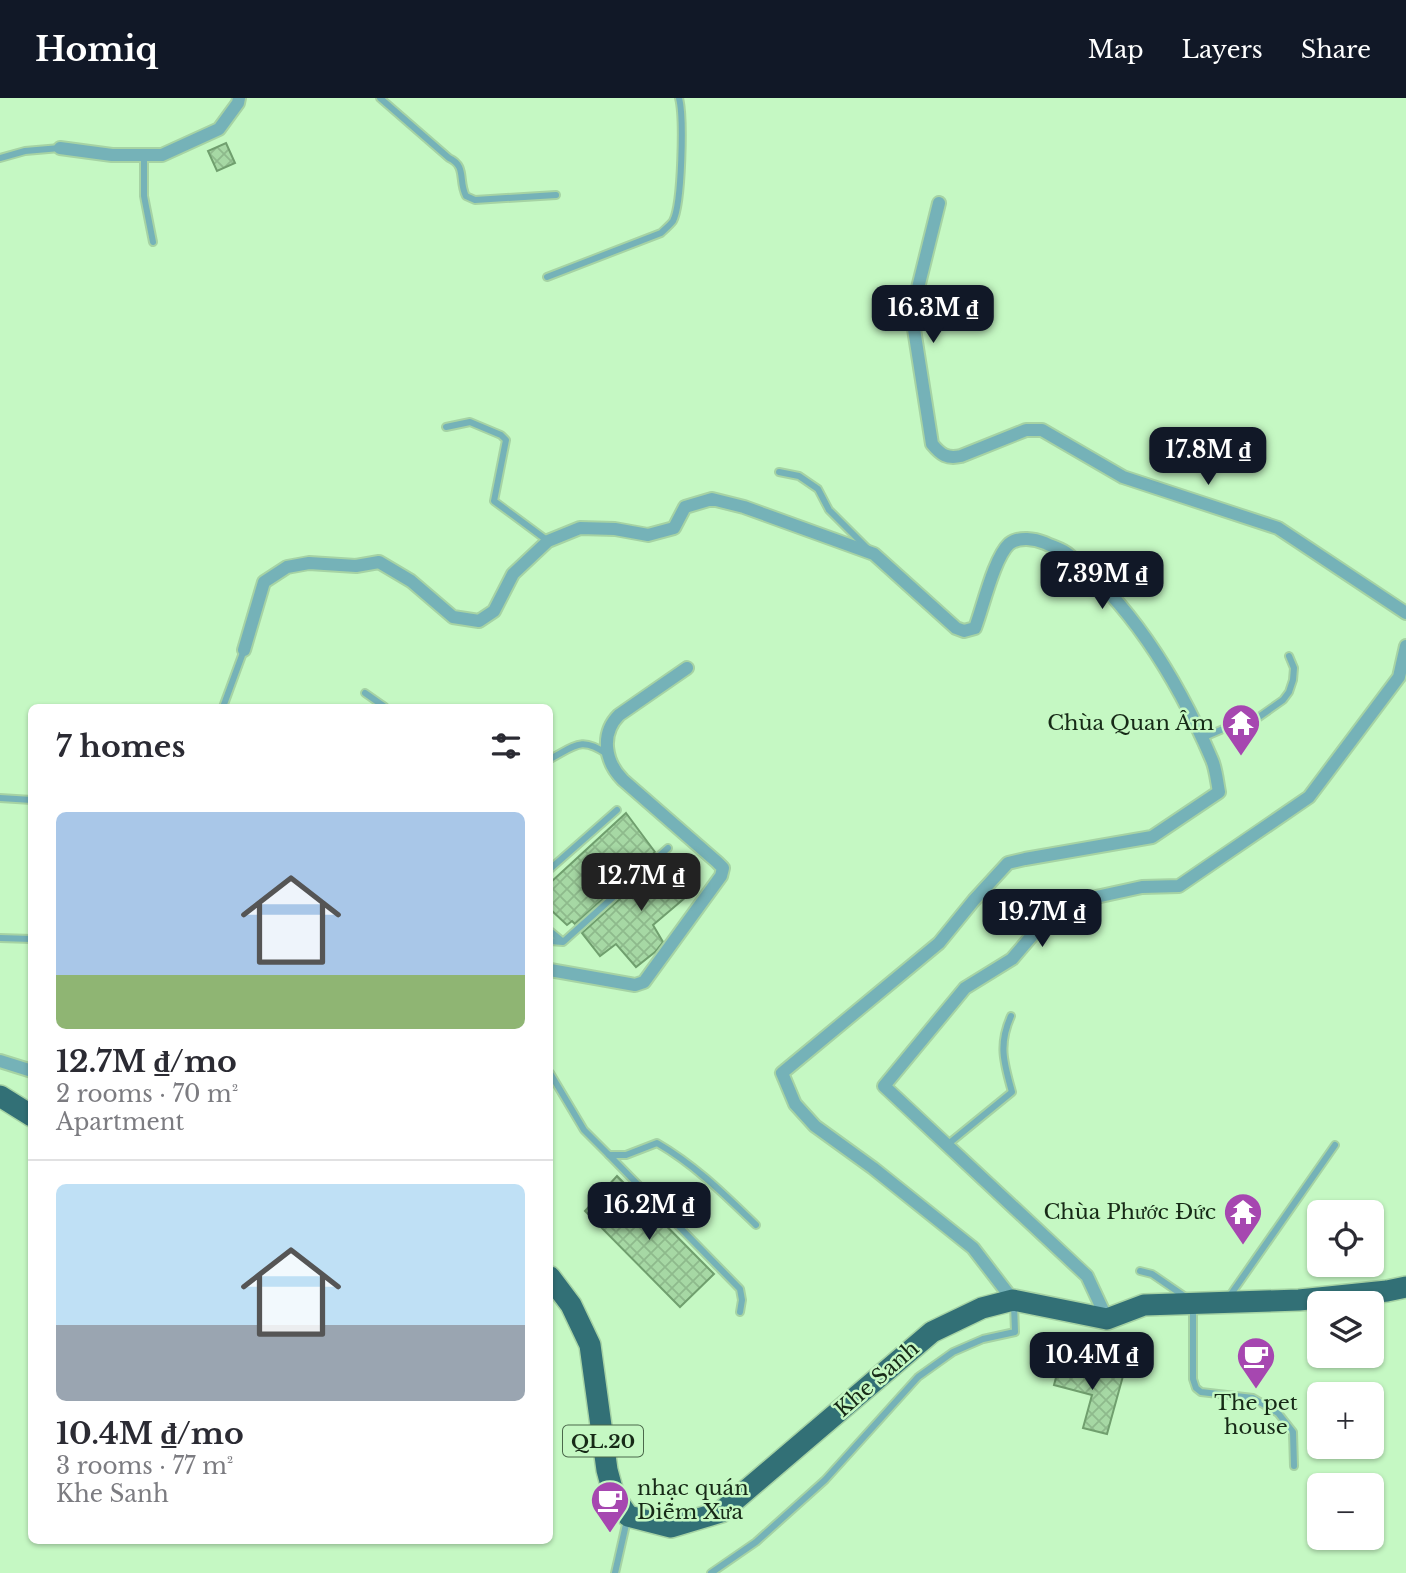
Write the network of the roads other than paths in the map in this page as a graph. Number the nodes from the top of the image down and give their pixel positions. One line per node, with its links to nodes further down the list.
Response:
1 (239, 98): 5 (street)
2 (380, 98): 7 (lane)
3 (678, 98): 10 (lane)
4 (60, 148): 5 (street); 6 (lane)
5 (144, 156): 9 (lane)
6 (0, 158)
7 (556, 195)
8 (939, 203): 15 (street)
9 (153, 242)
10 (547, 277)
11 (446, 427): 13 (lane)
12 (779, 472): 14 (lane)
13 (548, 541): 14 (street); 17 (street)
14 (874, 554): 23 (street)
15 (1406, 613)
16 (1406, 646): 43 (street)
17 (244, 650): 21 (lane)
18 (1289, 656): 23 (lane)
19 (687, 668): 24 (street)
20 (365, 693): 22 (lane)
21 (224, 704)
22 (381, 704)
23 (1202, 738): 50 (street)
24 (607, 754): 25 (lane); 36 (street)
25 (553, 758)
26 (0, 798): 27 (lane)
27 (28, 800)
28 (617, 810): 30 (lane)
29 (668, 848): 35 (lane)
30 (553, 866)
31 (553, 933): 35 (lane)
32 (0, 939): 33 (lane)
33 (28, 939)
34 (553, 941): 35 (lane)
35 (564, 942)
36 (553, 971)
37 (1011, 1016): 43 (lane)
38 (0, 1061): 39 (street)
39 (28, 1070)
40 (553, 1078): 45 (lane)
41 (0, 1096): 42 (highway)
42 (28, 1114)
43 (947, 1145): 54 (street)
44 (1335, 1145): 51 (lane)
45 (609, 1156): 46 (lane); 53 (lane)
46 (756, 1225)
47 (1140, 1270): 52 (lane)
48 (553, 1281): 56 (highway, QL.20)
49 (1406, 1287): 51 (highway)
50 (1013, 1300): 54 (highway, Khe Sanh); 56 (highway, Khe Sanh); 58 (lane)
51 (1226, 1301): 52 (highway)
52 (1193, 1302): 54 (highway); 55 (lane)
53 (740, 1311)
54 (1107, 1319)
55 (1294, 1466)
56 (628, 1516): 57 (lane)
57 (614, 1573)
58 (711, 1573)

